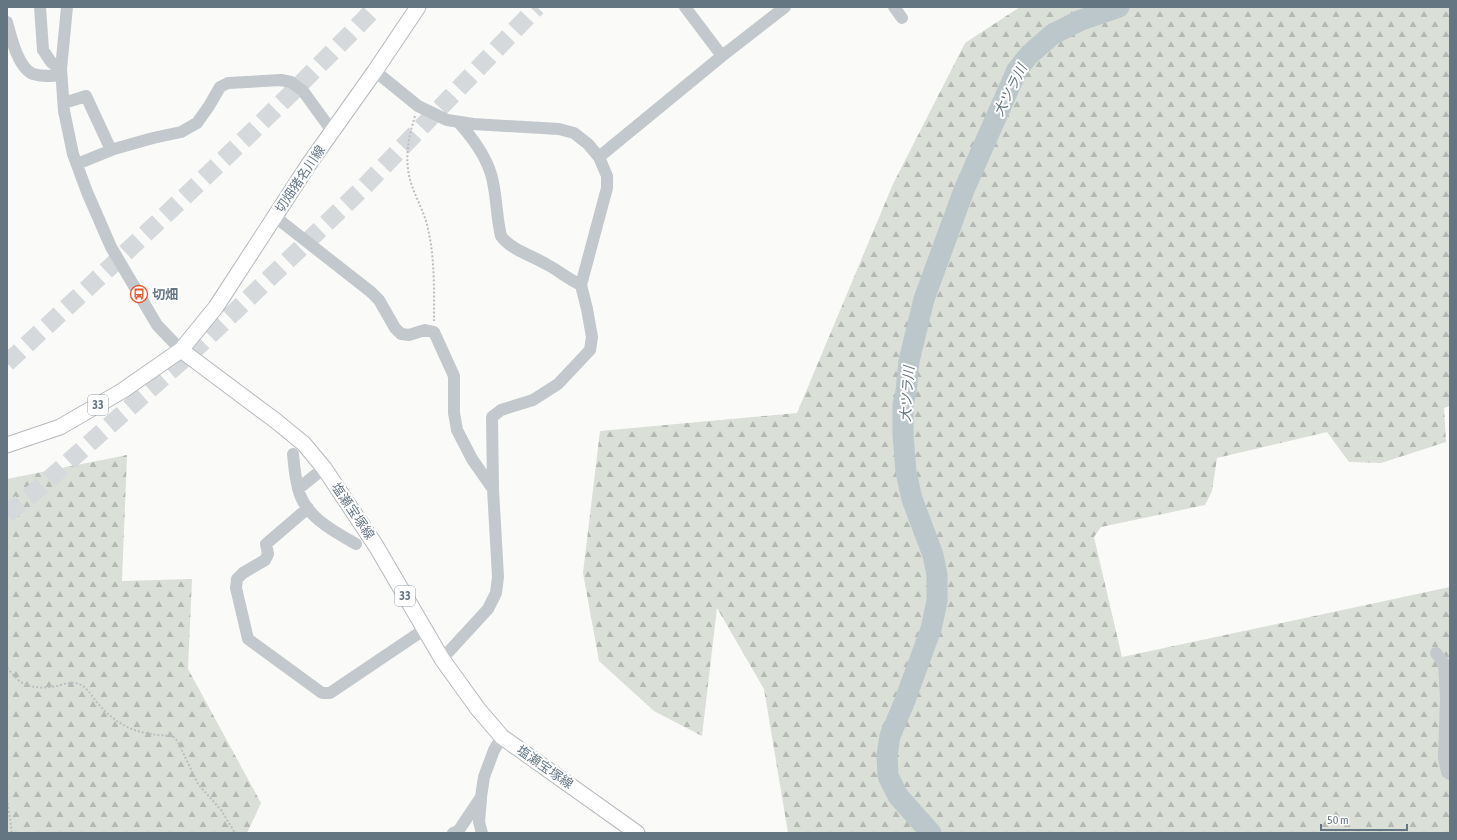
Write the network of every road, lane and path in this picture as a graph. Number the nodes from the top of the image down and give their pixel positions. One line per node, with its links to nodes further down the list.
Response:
1 (40, 7): 11 (street)
2 (67, 7): 11 (street)
3 (418, 7): 10 (main road, 切畑猪名川線)
4 (685, 7): 9 (street)
5 (785, 7): 9 (street)
6 (894, 7): 7 (street)
7 (902, 18)
8 (7, 22): 11 (street)
9 (722, 56): 17 (street)
10 (375, 71): 13 (street); 15 (main road, 切畑猪名川線)
11 (61, 72): 12 (street)
12 (64, 103): 16 (street); 18 (street)
13 (418, 106): 14 (street); 21 (path)
14 (458, 122): 17 (street); 20 (street)
15 (332, 131): 16 (street); 19 (main road, 切畑猪名川線)
16 (111, 150): 18 (street)
17 (599, 157): 20 (street)
18 (77, 164): 22 (street)
19 (274, 216): 21 (street); 22 (main road, 切畑猪名川線)
20 (581, 285): 27 (street)
21 (434, 332): 27 (street)
22 (180, 350): 23 (main road, 33); 25 (main road, 塩瀬宝塚線 / 33)
23 (7, 445)
24 (293, 454): 26 (street)
25 (324, 468): 26 (street); 30 (main road, 塩瀬宝塚線 / 33)
26 (298, 489): 28 (street)
27 (493, 489): 32 (street)
28 (308, 508): 29 (street); 30 (street)
29 (356, 544)
30 (425, 629): 32 (main road, 塩瀬宝塚線 / 33)
31 (1436, 653): 35 (street)
32 (442, 659): 34 (main road, 塩瀬宝塚線 / 33)
33 (7, 668): 39 (path)
34 (502, 737): 36 (street); 42 (main road, 塩瀬宝塚線 / 33)
35 (1450, 774)
36 (481, 797): 40 (street); 41 (street)
37 (7, 799): 38 (path)
38 (12, 833)
39 (235, 833)
40 (453, 833)
41 (482, 833)
42 (637, 833)

